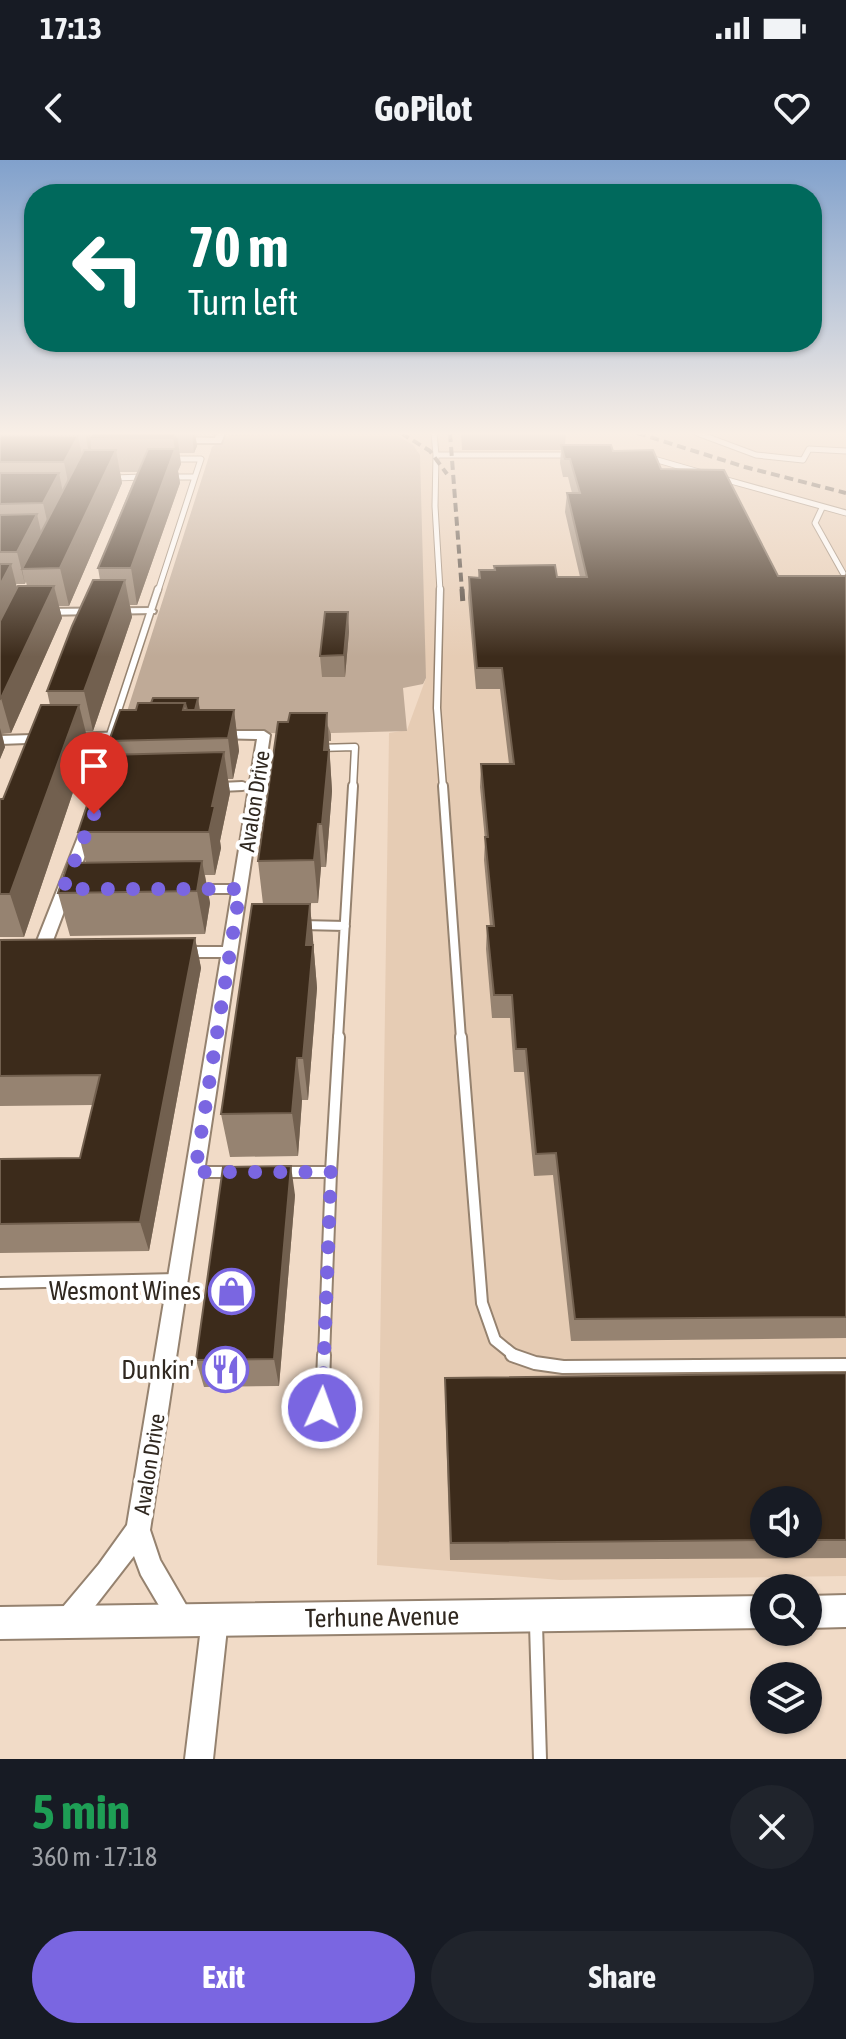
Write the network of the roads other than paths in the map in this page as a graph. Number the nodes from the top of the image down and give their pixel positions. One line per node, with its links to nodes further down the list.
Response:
1 (185, 508): 7 (lane)
2 (435, 508): 33 (lane)
3 (822, 508): 4 (lane); 5 (lane)
4 (846, 513)
5 (843, 573)
6 (85, 609): 7 (street); 8 (street); 9 (street)
7 (151, 611): 14 (lane)
8 (21, 612)
9 (78, 627)
10 (36, 726): 13 (street)
11 (202, 736): 17 (street, Avalon Drive)
12 (0, 740): 13 (street)
13 (30, 740): 14 (street); 16 (street)
14 (123, 740)
15 (309, 748): 23 (lane)
16 (24, 754)
17 (256, 786): 18 (lane); 21 (street, Avalon Drive)
18 (211, 787)
19 (93, 817): 24 (street)
20 (181, 889): 21 (lane)
21 (240, 889): 26 (street, Avalon Drive)
22 (298, 925): 23 (lane)
23 (345, 926): 30 (lane)
24 (42, 951)
25 (151, 952): 26 (street)
26 (230, 952): 27 (street, Avalon Drive)
27 (195, 1172): 28 (lane); 31 (street, Avalon Drive)
28 (240, 1172)
29 (270, 1172): 30 (lane)
30 (331, 1172): 34 (lane)
31 (178, 1279): 32 (lane); 35 (street, Avalon Drive)
32 (0, 1283)
33 (846, 1365)
34 (322, 1408)
35 (138, 1530): 41 (street, Avalon Drive); 43 (street, Avalon Drive)
36 (846, 1611): 38 (street)
37 (750, 1612): 39 (street, Terhune Avenue)
38 (822, 1612)
39 (536, 1615): 40 (street, Terhune Avenue); 45 (lane)
40 (215, 1619): 41 (street, Terhune Avenue); 44 (street)
41 (183, 1622): 43 (street, Terhune Avenue)
42 (0, 1623): 43 (street, Terhune Avenue)
43 (66, 1623)
44 (199, 1759)
45 (540, 1759)

